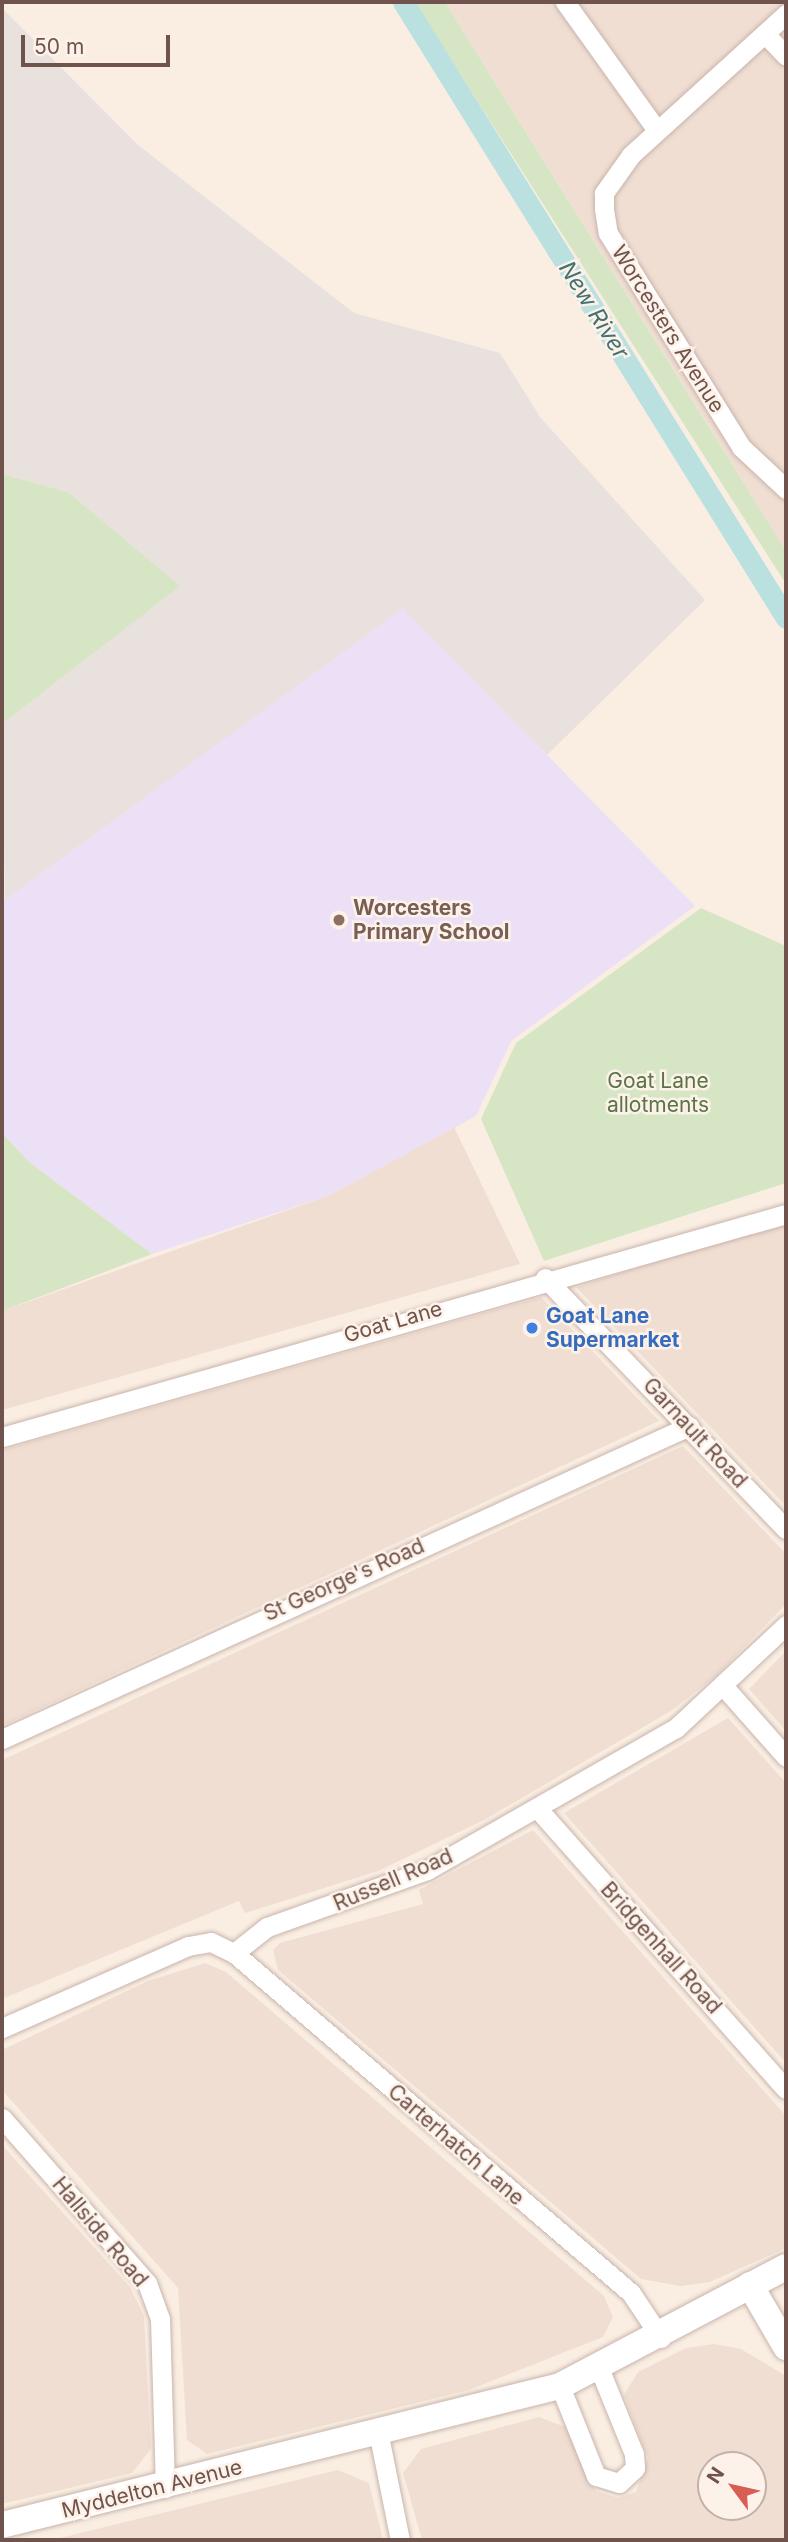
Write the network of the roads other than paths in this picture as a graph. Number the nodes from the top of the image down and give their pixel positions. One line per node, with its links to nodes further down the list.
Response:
1 (565, 2): 5 (street)
2 (786, 14): 3 (street, Worcesters Avenue)
3 (765, 34): 4 (street); 5 (street, Worcesters Avenue)
4 (786, 56)
5 (656, 129): 6 (street, Worcesters Avenue)
6 (786, 489)
7 (786, 1214): 8 (street, Goat Lane)
8 (545, 1278): 9 (street, Garnault Road); 10 (street, Goat Lane)
9 (689, 1426): 11 (street, Garnault Road); 14 (street, St George's Road)
10 (2, 1437)
11 (786, 1529)
12 (786, 1625): 13 (street, Russell Road)
13 (725, 1688): 15 (street); 16 (street, Russell Road)
14 (2, 1739)
15 (786, 1757)
16 (537, 1808): 17 (street, Russell Road); 19 (street, Bridgenhall Road)
17 (234, 1953): 18 (street); 24 (street, Carterhatch Lane)
18 (2, 2028)
19 (786, 2089)
20 (2, 2118): 31 (street, Hallside Road)
21 (786, 2267): 23 (street)
22 (786, 2283): 23 (street)
23 (754, 2292): 24 (street); 25 (street)
24 (666, 2335): 26 (street, Myddelton Avenue)
25 (786, 2347)
26 (599, 2368): 27 (street, Myddelton Avenue); 27 (street)
27 (560, 2386): 28 (street, Myddelton Avenue)
28 (460, 2411): 29 (street, Myddelton Avenue); 30 (street, Myddelton Avenue)
29 (380, 2441): 30 (street, Myddelton Avenue); 33 (street)
30 (302, 2452): 31 (street, Myddelton Avenue)
31 (165, 2488): 32 (street, Myddelton Avenue)
32 (2, 2525)
33 (400, 2540)

